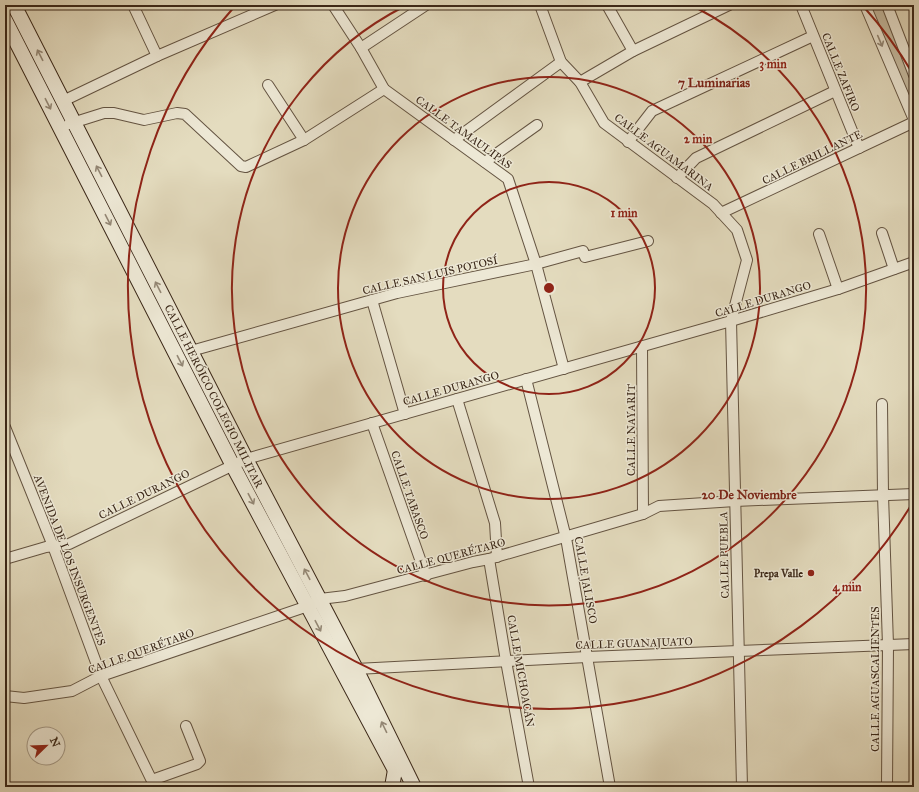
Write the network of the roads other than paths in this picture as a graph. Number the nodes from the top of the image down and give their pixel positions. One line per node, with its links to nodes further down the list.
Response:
1 (14, 5): 23 (main road, CALLE HERÓICO COLEGIO MILITAR, one-way to 1)
2 (133, 5): 16 (street)
3 (275, 5): 16 (street)
4 (333, 5): 14 (street, CALLE TAMAULIPAS)
5 (426, 5): 14 (street)
6 (540, 5): 17 (street, CALLE AGUAMARINA)
7 (607, 5): 15 (street)
8 (729, 5): 15 (street)
9 (800, 5): 13 (street, CALLE ZAFIRO)
10 (865, 5): 24 (street, one-way to 24)
11 (887, 5): 18 (street)
12 (5, 20): 27 (main road, CALLE HERÓICO COLEGIO MILITAR, one-way to 27)
13 (813, 36): 22 (street, CALLE ZAFIRO); 30 (street)
14 (361, 48): 21 (street, CALLE TAMAULIPAS)
15 (633, 52): 19 (street)
16 (157, 56): 23 (street)
17 (561, 62): 19 (street, CALLE AGUAMARINA); 29 (street)
18 (914, 75)
19 (580, 82): 30 (street, CALLE AGUAMARINA)
20 (268, 85): 28 (street)
21 (384, 89): 28 (street); 29 (street, CALLE TAMAULIPAS)
22 (835, 91): 31 (street, CALLE ZAFIRO); 33 (street)
23 (63, 101): 25 (main road, CALLE HERÓICO COLEGIO MILITAR)
24 (914, 121): 31 (street, CALLE BRILLANTE)
25 (75, 122): 27 (street); 28 (street); 35 (main road, CALLE HERÓICO COLEGIO MILITAR, one-way to 25)
26 (537, 125): 32 (street)
27 (61, 128): 38 (main road, CALLE HERÓICO COLEGIO MILITAR, one-way to 38)
28 (304, 140)
29 (454, 140): 32 (street, CALLE TAMAULIPAS)
30 (628, 142): 33 (street, CALLE AGUAMARINA)
31 (859, 148): 34 (street, CALLE BRILLANTE)
32 (485, 162): 41 (street, CALLE TAMAULIPAS)
33 (677, 178): 34 (street, CALLE AGUAMARINA)
34 (722, 213): 45 (street, CALLE AGUAMARINA)
35 (131, 233): 38 (main road); 46 (main road, CALLE HERÓICO COLEGIO MILITAR, one-way to 35)
36 (882, 233): 42 (street)
37 (819, 234): 43 (street)
38 (118, 239): 47 (main road, CALLE HERÓICO COLEGIO MILITAR)
39 (648, 242): 41 (street, CALLE SAN LUIS POTOSÍ)
40 (914, 262): 42 (street, CALLE DURANGO)
41 (536, 264): 44 (street, CALLE SAN LUIS POTOSÍ); 50 (street, CALLE TAMAULIPAS)
42 (894, 269): 43 (street, CALLE DURANGO)
43 (838, 289): 45 (street, CALLE DURANGO)
44 (372, 300): 49 (street, CALLE SAN LUIS POTOSÍ); 54 (street)
45 (731, 322): 48 (street, CALLE DURANGO); 61 (street, CALLE PUEBLA)
46 (182, 333): 47 (main road); 49 (main road, CALLE HERÓICO COLEGIO MILITAR)
47 (168, 339): 58 (main road, CALLE HERÓICO COLEGIO MILITAR, one-way to 58)
48 (642, 346): 50 (street, CALLE DURANGO); 62 (street, CALLE NAYARIT)
49 (191, 351): 57 (main road, CALLE HERÓICO COLEGIO MILITAR)
50 (564, 369): 51 (street, CALLE DURANGO)
51 (526, 379): 52 (street, CALLE DURANGO); 63 (street, CALLE JALISCO)
52 (457, 399): 54 (street, CALLE DURANGO); 65 (street, CALLE MICHOACÁN)
53 (882, 404): 60 (street, CALLE AGUASCALIENTES)
54 (405, 414): 55 (street, CALLE DURANGO)
55 (372, 423): 57 (street, CALLE DURANGO); 67 (street, CALLE TABASCO)
56 (5, 428): 64 (street, AVENIDA DE LOS INSURGENTES)
57 (246, 459): 58 (street, CALLE DURANGO); 68 (main road, CALLE HERÓICO COLEGIO MILITAR, one-way to 57)
58 (232, 464): 64 (street, CALLE DURANGO); 69 (main road, CALLE HERÓICO COLEGIO MILITAR, one-way to 69)
59 (914, 494): 60 (street, CALLE QUERÉTARO)
60 (883, 495): 61 (street, CALLE QUERÉTARO); 71 (street, CALLE AGUASCALIENTES)
61 (735, 500): 62 (street, CALLE QUERÉTARO); 72 (street, CALLE PUEBLA)
62 (643, 514): 63 (street, CALLE QUERÉTARO)
63 (566, 538): 65 (street, CALLE QUERÉTARO); 73 (street, CALLE JALISCO)
64 (53, 546): 66 (street, CALLE DURANGO); 76 (street, AVENIDA DE LOS INSURGENTES)
65 (493, 558): 67 (street, CALLE QUERÉTARO); 74 (street, CALLE MICHOACÁN)
66 (5, 559)
67 (426, 576): 68 (street, CALLE QUERÉTARO)
68 (320, 599): 69 (street, CALLE QUERÉTARO); 75 (main road, CALLE HERÓICO COLEGIO MILITAR)
69 (308, 606): 76 (street, CALLE QUERÉTARO); 79 (main road, CALLE HERÓICO COLEGIO MILITAR, one-way to 79)
70 (914, 644): 71 (street, CALLE GUANAJUATO)
71 (888, 645): 72 (street, CALLE GUANAJUATO); 87 (street, CALLE AGUASCALIENTES)
72 (738, 651): 73 (street, CALLE GUANAJUATO); 86 (street, CALLE PUEBLA)
73 (587, 657): 74 (street, CALLE GUANAJUATO); 85 (street, CALLE JALISCO)
74 (506, 661): 75 (street, CALLE GUANAJUATO); 84 (street, CALLE MICHOACÁN)
75 (356, 668): 79 (main road, CALLE HERÓICO COLEGIO MILITAR, one-way to 75)
76 (101, 676): 77 (street, CALLE QUERÉTARO); 80 (street, AVENIDA DE LOS INSURGENTES)
77 (5, 696)
78 (186, 726): 80 (street)
79 (394, 761): 81 (main road); 82 (main road, CALLE HERÓICO COLEGIO MILITAR); 83 (main road, CALLE HERÓICO COLEGIO MILITAR)
80 (154, 783)
81 (392, 787)
82 (404, 787)
83 (414, 787)
84 (529, 787)
85 (610, 787)
86 (742, 787)
87 (887, 787)

